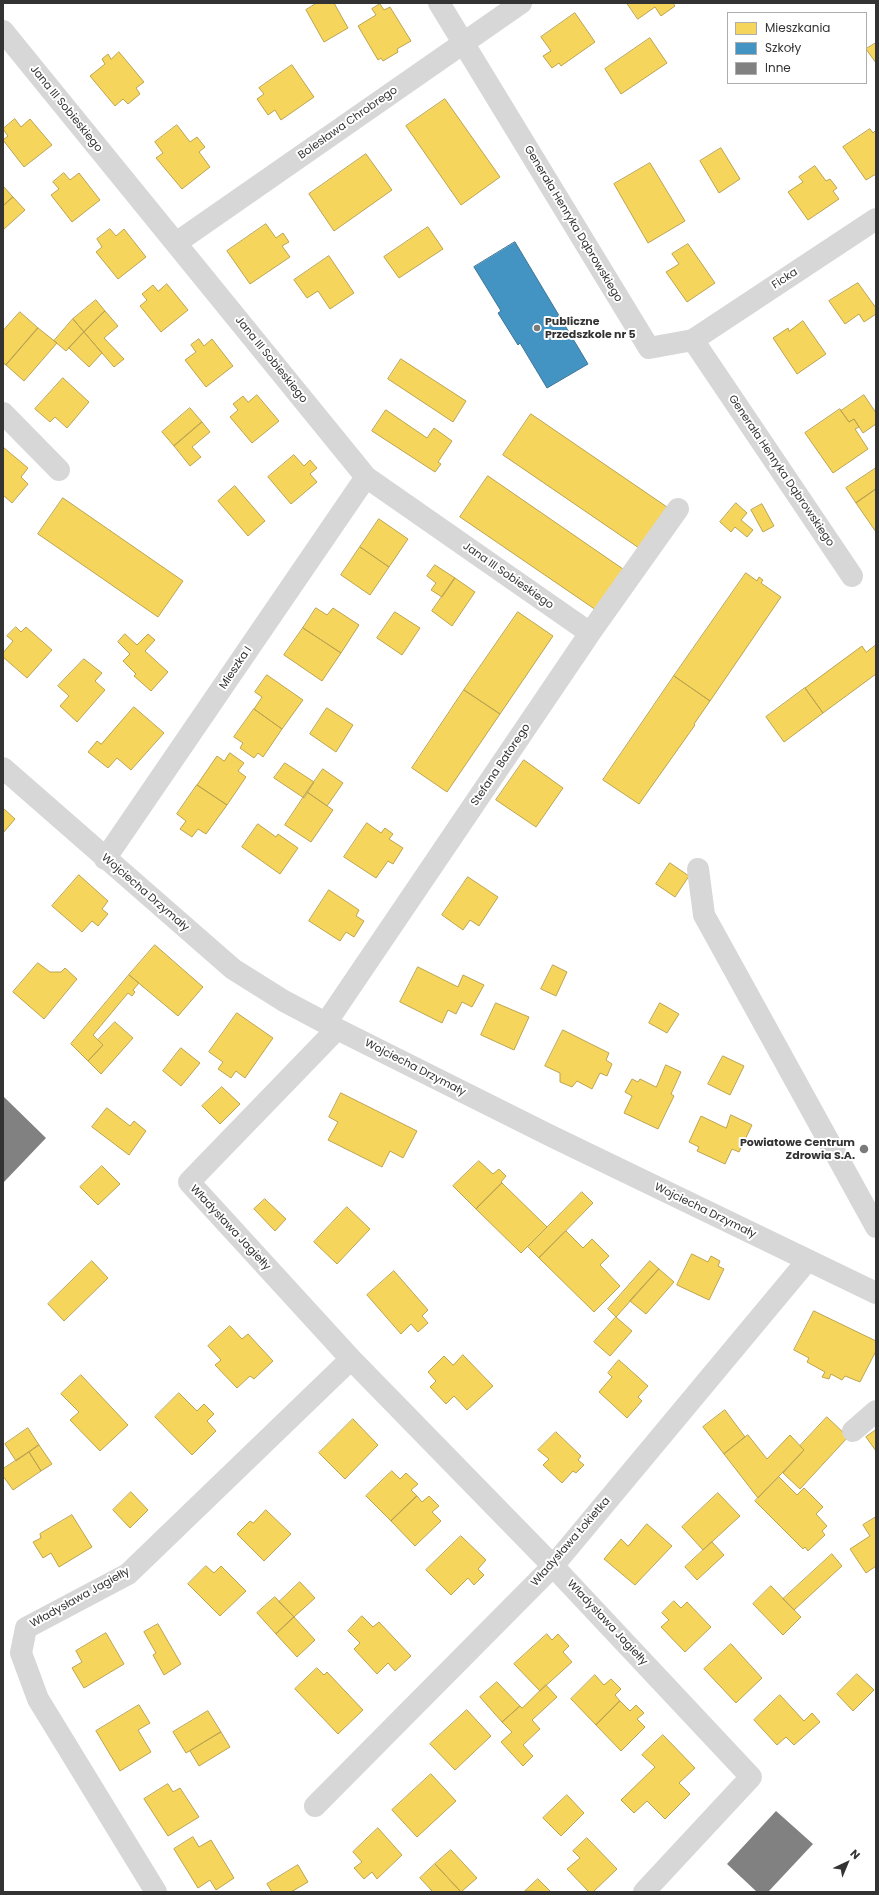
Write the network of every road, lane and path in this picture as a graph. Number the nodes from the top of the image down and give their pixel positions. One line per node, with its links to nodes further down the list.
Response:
1 (439, 3): 4 (street, Generała Henryka Dąbrowskiego)
2 (521, 3): 4 (street, Bolesława Chrobrego)
3 (3, 31): 6 (street, Jana III Sobieskiego)
4 (463, 43): 6 (street, Bolesława Chrobrego); 7 (street, Generała Henryka Dąbrowskiego)
5 (876, 219): 7 (street, Ficka)
6 (176, 243): 10 (street, Jana III Sobieskiego)
7 (693, 340): 12 (street, Generała Henryka Dąbrowskiego)
8 (3, 412): 9 (street)
9 (59, 470)
10 (366, 477): 13 (street, Jana III Sobieskiego); 15 (street, Mieszka I)
11 (678, 509): 13 (street, Stefana Batorego)
12 (852, 576)
13 (590, 633): 17 (street, Stefana Batorego)
14 (3, 768): 15 (street, Wojciecha Drzymały)
15 (106, 859): 17 (street, Wojciecha Drzymały)
16 (698, 869): 18 (street)
17 (332, 1026): 19 (street, Wojciecha Drzymały); 21 (street, Władysława Jagiełły)
18 (876, 1227)
19 (807, 1261): 20 (street, Wojciecha Drzymały); 24 (street, Władysława Łokietka)
20 (876, 1293)
21 (351, 1360): 24 (street, Władysława Jagiełły); 26 (street, Władysława Jagiełły)
22 (876, 1411): 23 (street)
23 (853, 1431)
24 (553, 1566): 25 (street, Władysława Łokietka); 27 (street, Władysława Jagiełły)
25 (316, 1806)
26 (156, 1892)
27 (644, 1892)

